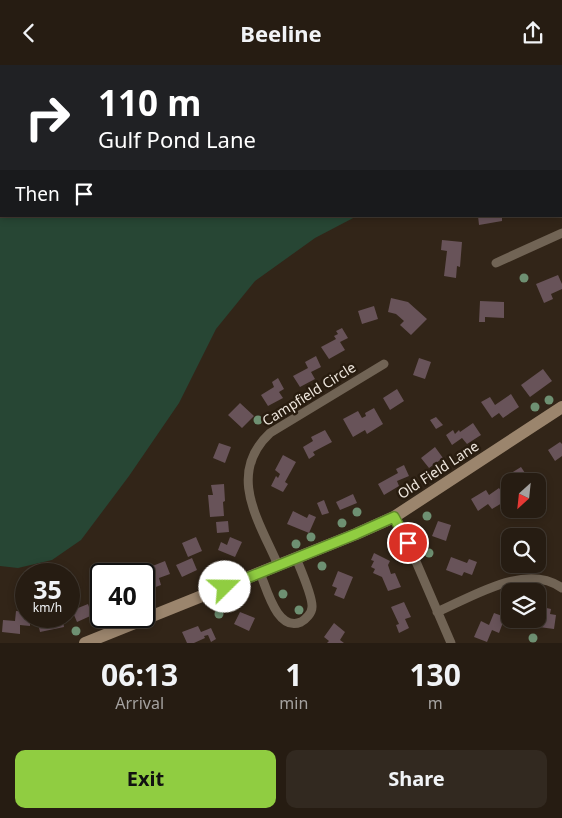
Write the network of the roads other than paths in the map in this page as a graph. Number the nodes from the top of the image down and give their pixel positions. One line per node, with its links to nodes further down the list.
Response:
1 (562, 233): 2 (street)
2 (496, 263)
3 (384, 364): 7 (street, Campfield Circle)
4 (562, 407): 5 (street, Old Field Lane)
5 (394, 517): 6 (street, Old Field Lane); 10 (street)
6 (296, 558): 7 (street, Old Field Lane); 8 (street)
7 (278, 565): 8 (street, Old Field Lane)
8 (260, 573): 11 (street, Old Field Lane)
9 (562, 588): 10 (street)
10 (437, 612): 12 (street)
11 (85, 643)
12 (451, 643)

